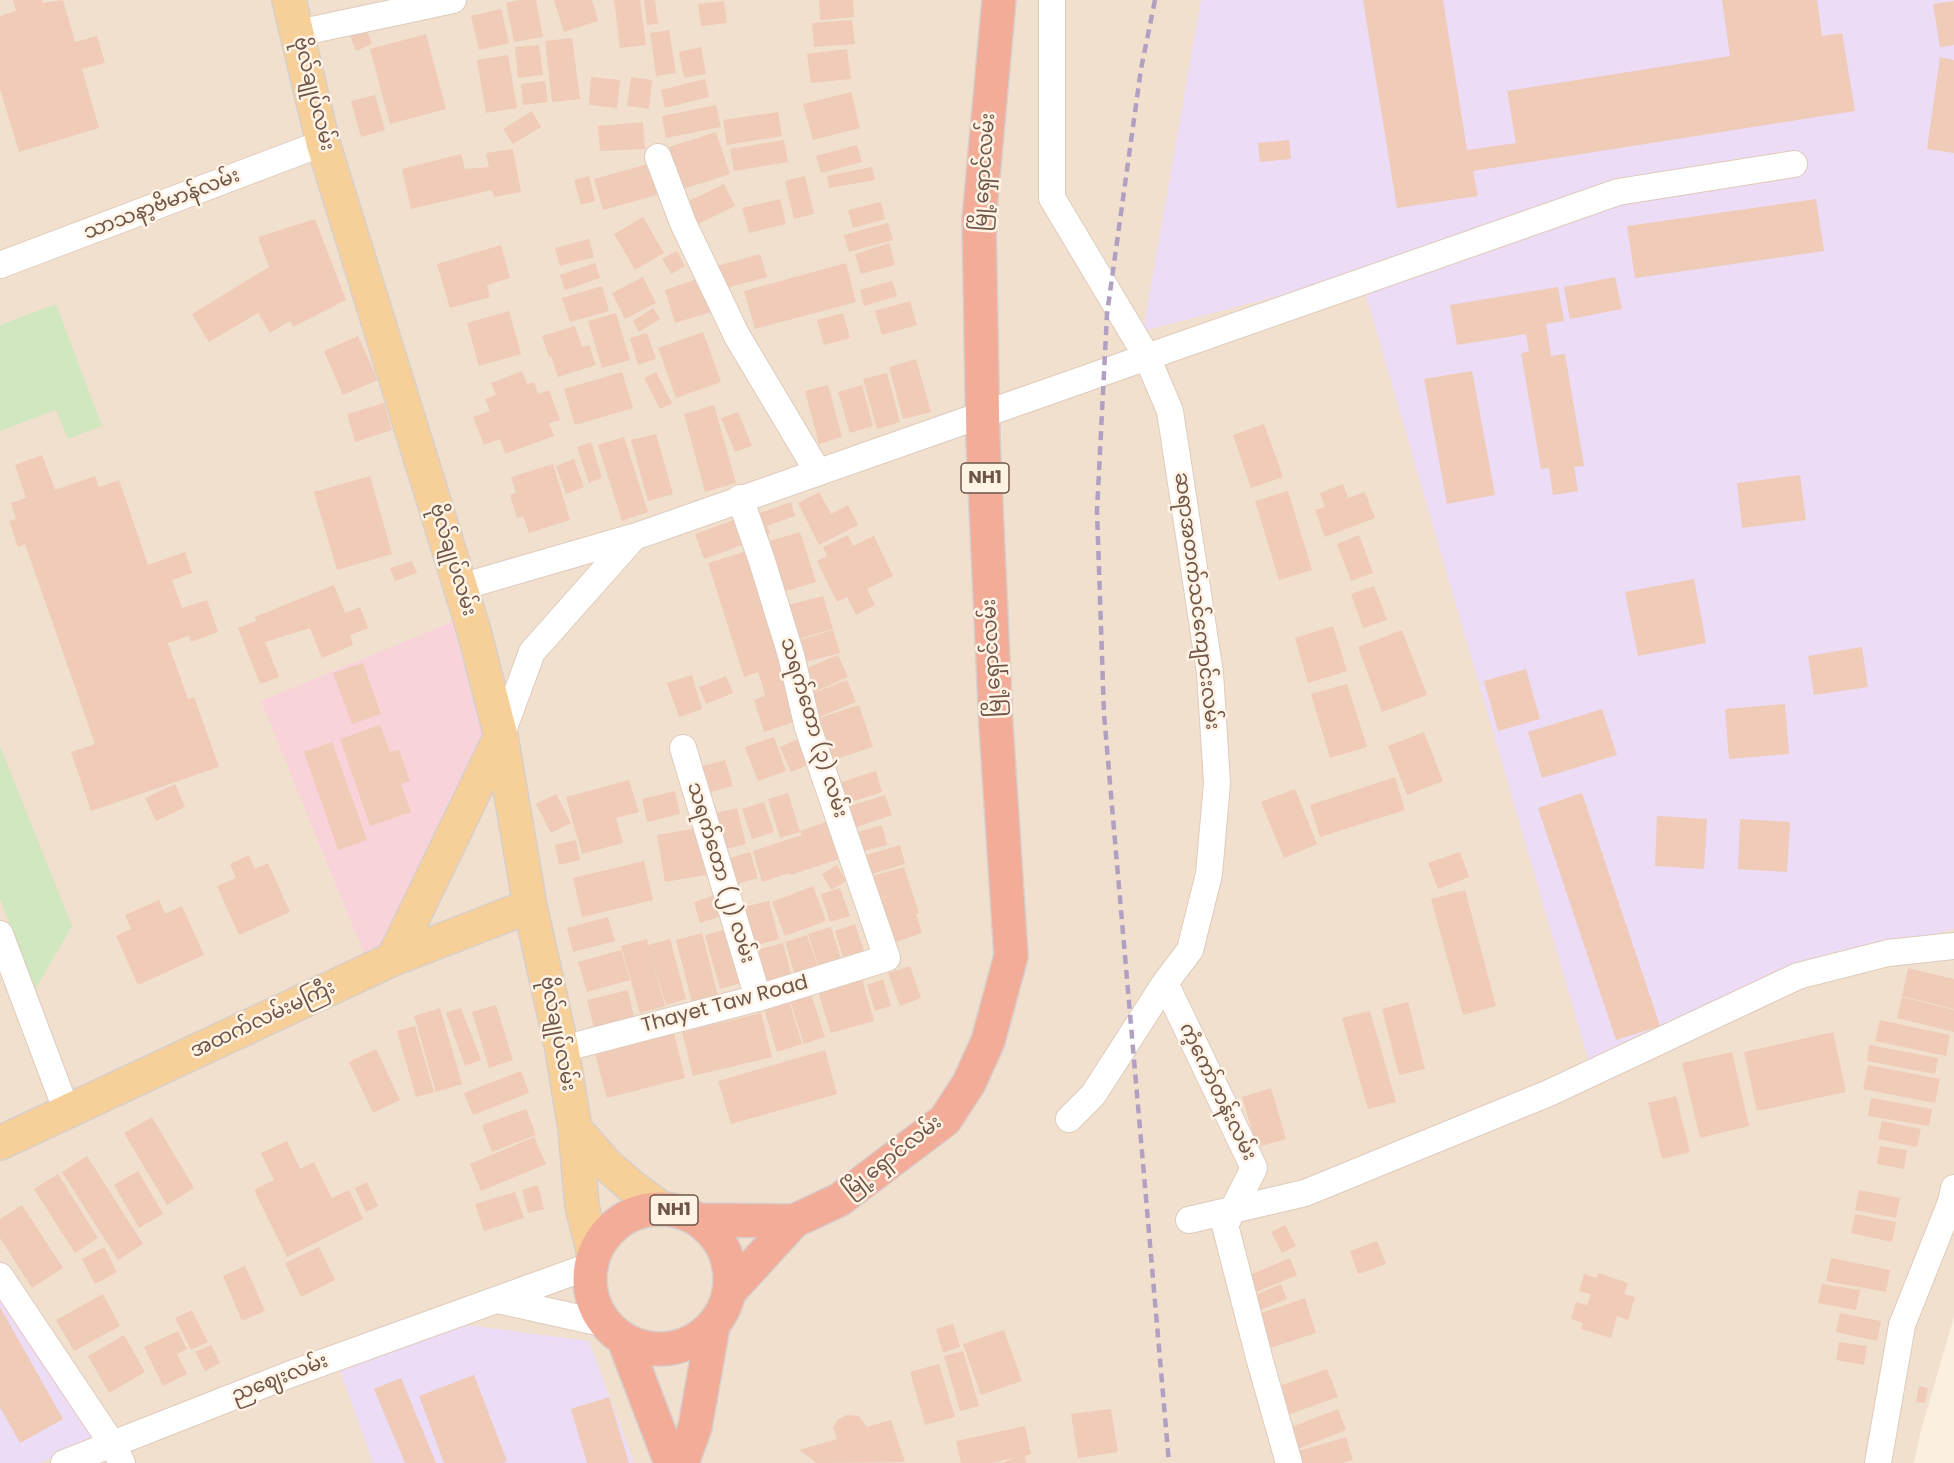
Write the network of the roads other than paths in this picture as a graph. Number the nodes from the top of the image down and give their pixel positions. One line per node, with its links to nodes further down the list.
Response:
1 (289, 0): 5 (main road, ဗိုလ်ချုပ်လမ်း)
2 (453, 0): 5 (street)
3 (999, 0): 34 (highway, မြို့ရှောင်လမ်း / NH1)
4 (1052, 0): 10 (street, ဆရာအတက်သင်ကျောင်းလမ်း)
5 (298, 33): 6 (main road, ဗိုလ်ချုပ်လမ်း)
6 (323, 143): 9 (street, သာသနာ့ဗိမာန်လမ်း); 14 (main road, ဗိုလ်ချုပ်လမ်း)
7 (658, 157): 11 (street)
8 (1794, 164): 10 (street)
9 (0, 265)
10 (1147, 357): 11 (street); 22 (street, ဆရာအတက်သင်ကျောင်းလမ်း)
11 (818, 472): 12 (street)
12 (740, 498): 13 (street); 20 (street, သရက်တော (၃) လမ်း)
13 (634, 537): 14 (street); 15 (street)
14 (461, 587): 15 (main road, ဗိုလ်ချုပ်လမ်း)
15 (501, 736): 17 (main road, ဗိုလ်ချုပ်လမ်း); 21 (main road)
16 (683, 748): 23 (street, သရက်တော (၂) လမ်း)
17 (530, 906): 21 (main road, အထက်လမ်းမကြီး); 24 (main road, ဗိုလ်ချုပ်လမ်း)
18 (0, 934): 25 (street)
19 (1954, 946): 31 (street)
20 (887, 958): 23 (street, Thayet Taw Road)
21 (393, 959): 25 (main road, အထက်လမ်းမကြီး)
22 (1165, 983): 26 (street); 31 (street, ကံ့ကော်တန်းလမ်း)
23 (758, 998): 24 (street, Thayet Taw Road)
24 (562, 1049): 27 (main road, ဗိုလ်ချုပ်လမ်း)
25 (67, 1112): 28 (main road, အထက်လမ်းမကြီး)
26 (1069, 1119)
27 (575, 1129): 30 (main road); 35 (main road, ဗိုလ်ချုပ်လမ်း)
28 (0, 1143)
29 (1954, 1188): 46 (street)
30 (662, 1208): 32 (highway, NH1); 35 (highway, NH1)
31 (1234, 1209): 33 (street); 45 (street, ကံ့ကော်တန်းလမ်း)
32 (700, 1220): 34 (highway, မြို့ရှောင်လမ်း / NH1); 37 (highway, NH1)
33 (1189, 1220)
34 (794, 1221): 37 (highway, မြို့ရှောင်လမ်း / NH1)
35 (592, 1260): 38 (street, ညဈေးလမ်း); 40 (highway)
36 (0, 1276): 41 (street)
37 (730, 1291): 39 (highway, NH1)
38 (497, 1300): 40 (street); 41 (street, ညဈေးလမ်း)
39 (713, 1326): 40 (highway, NH1); 44 (highway, NH1)
40 (615, 1332): 43 (highway)
41 (117, 1454): 42 (street, ညဈေးလမ်း)
42 (64, 1463)
43 (671, 1463)
44 (682, 1463)
45 (1289, 1463)
46 (1878, 1463)

